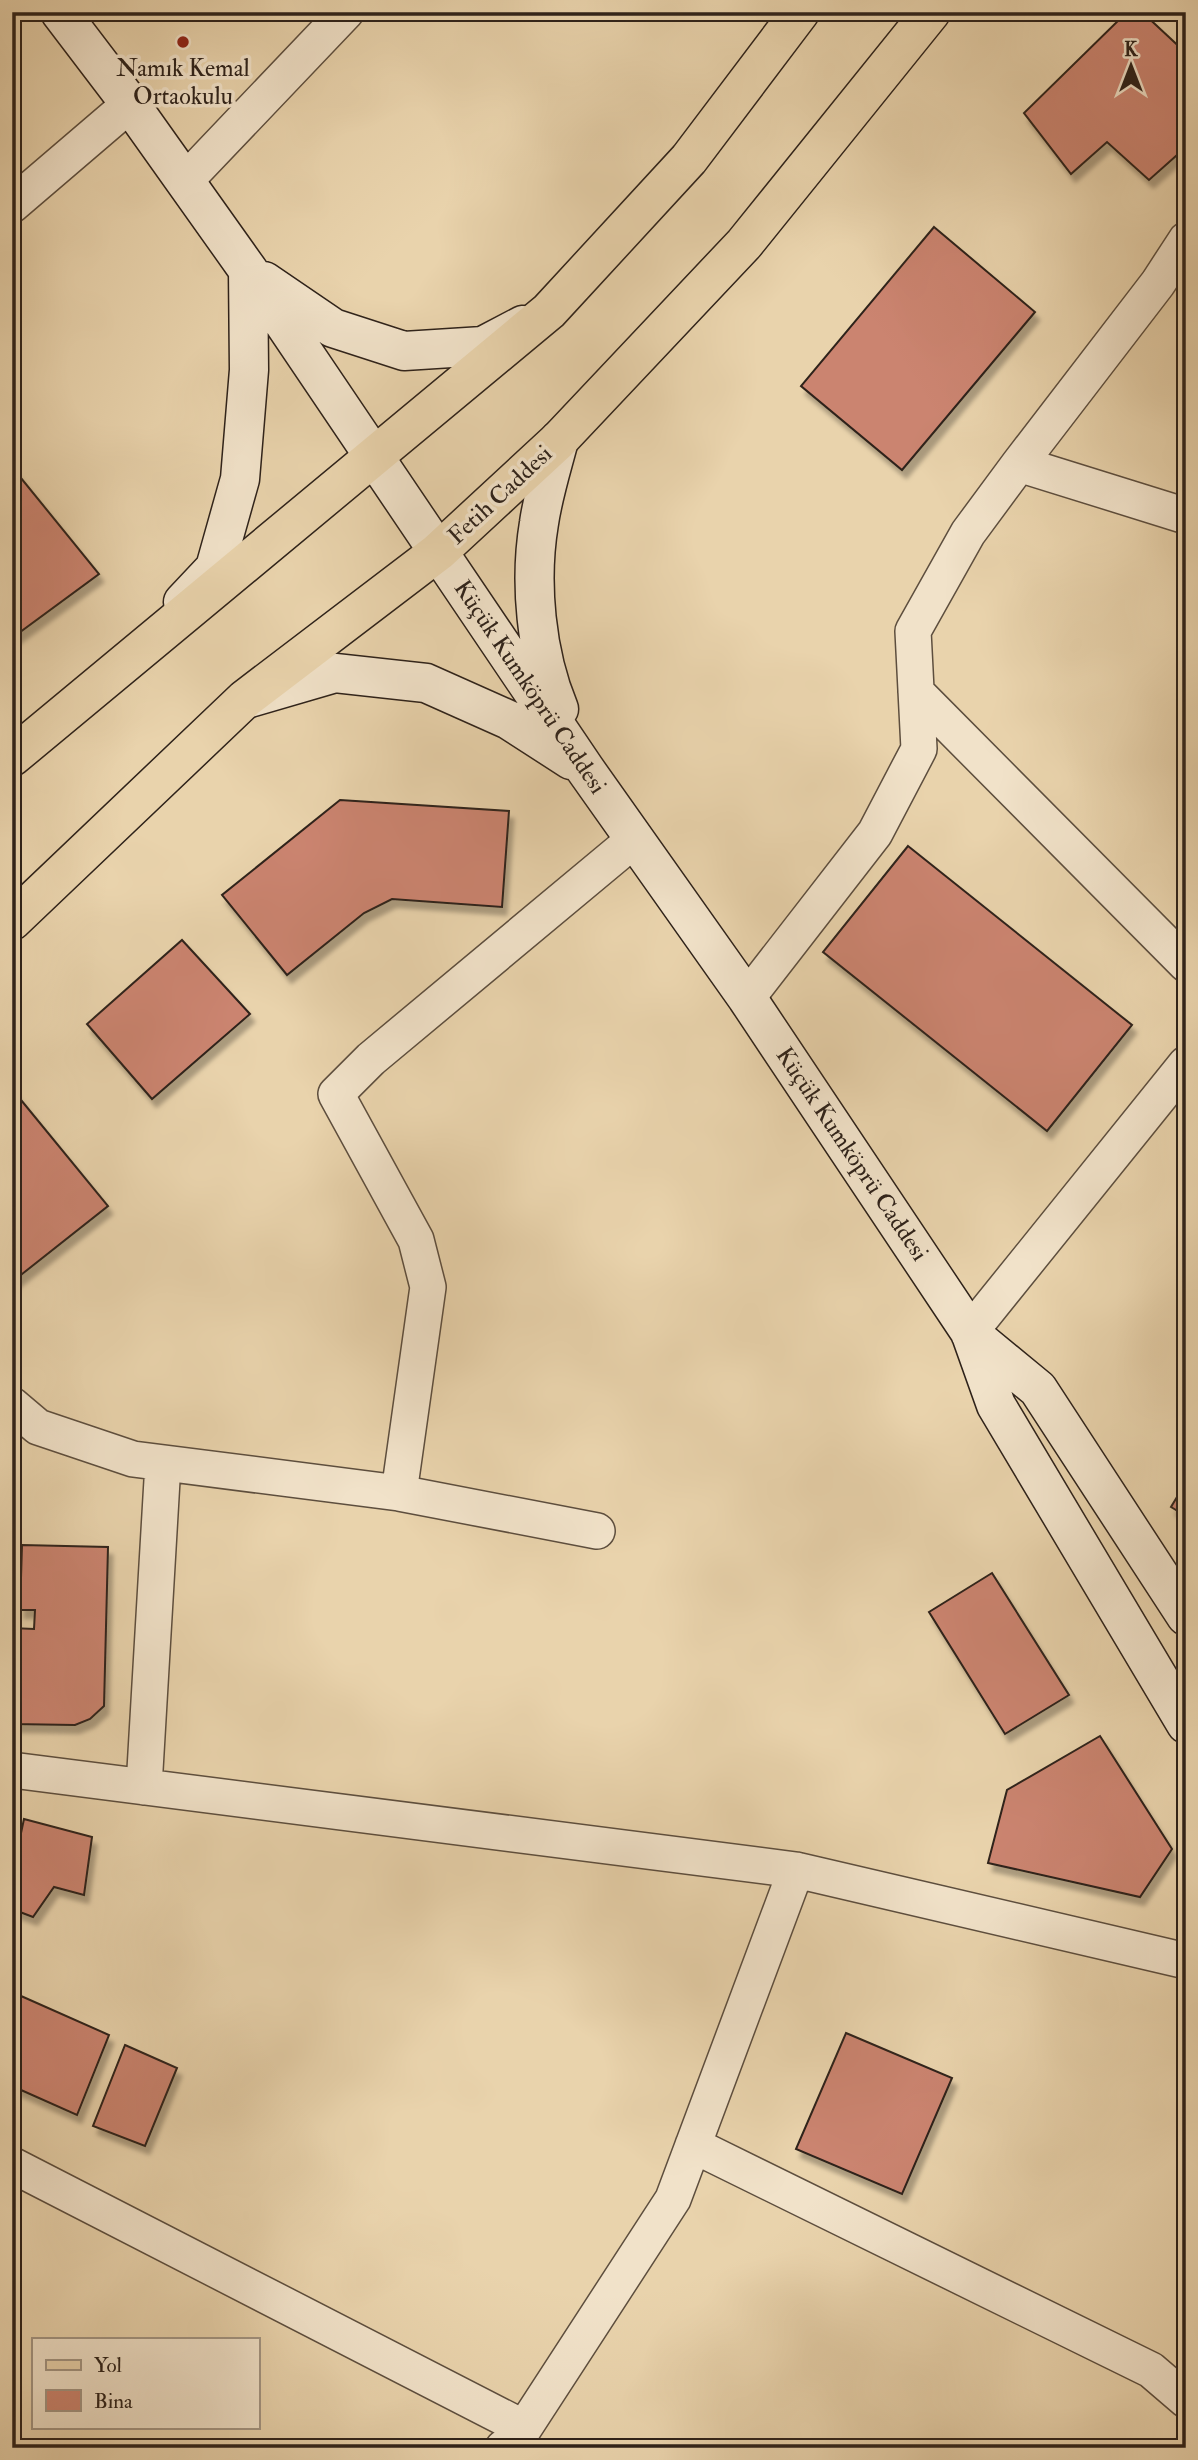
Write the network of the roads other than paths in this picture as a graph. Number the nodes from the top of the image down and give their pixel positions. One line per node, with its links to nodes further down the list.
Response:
1 (60, 12): 5 (street, Küçük Kumköprü Caddesi)
2 (346, 12): 6 (street)
3 (800, 12): 10 (main road)
4 (931, 12): 11 (main road, Fetih Caddesi)
5 (130, 104): 6 (street, Küçük Kumköprü Caddesi); 7 (street)
6 (185, 181): 9 (street, Küçük Kumköprü Caddesi)
7 (12, 205)
8 (1186, 240): 13 (street)
9 (248, 270): 10 (street); 12 (street, Küçük Kumköprü Caddesi); 16 (street)
10 (549, 312): 12 (main road)
11 (559, 440): 15 (main road, Fetih Caddesi); 20 (street)
12 (374, 459): 15 (street, Küçük Kumköprü Caddesi); 16 (main road)
13 (1019, 464): 14 (street); 17 (street)
14 (1186, 516)
15 (438, 552): 18 (main road, Fetih Caddesi); 20 (street, Küçük Kumköprü Caddesi)
16 (123, 667): 19 (main road)
17 (916, 692): 23 (street); 24 (street)
18 (245, 699): 20 (street); 22 (main road, Fetih Caddesi)
19 (12, 757)
20 (585, 769): 21 (street, Küçük Kumköprü Caddesi)
21 (635, 839): 24 (street, Küçük Kumköprü Caddesi); 29 (street)
22 (12, 921)
23 (1186, 964)
24 (747, 998): 26 (street, Küçük Kumköprü Caddesi)
25 (1186, 1064): 26 (street)
26 (970, 1332): 31 (street); 32 (street)
27 (12, 1405): 28 (street)
28 (163, 1463): 29 (street); 34 (street)
29 (399, 1493): 30 (street)
30 (597, 1531)
31 (1186, 1616)
32 (1186, 1724)
33 (12, 1770): 34 (street)
34 (144, 1787): 35 (street)
35 (796, 1870): 36 (street); 37 (street)
36 (1186, 1961)
37 (693, 2145): 39 (street); 40 (street)
38 (12, 2165): 40 (street)
39 (1186, 2400)
40 (522, 2440)

